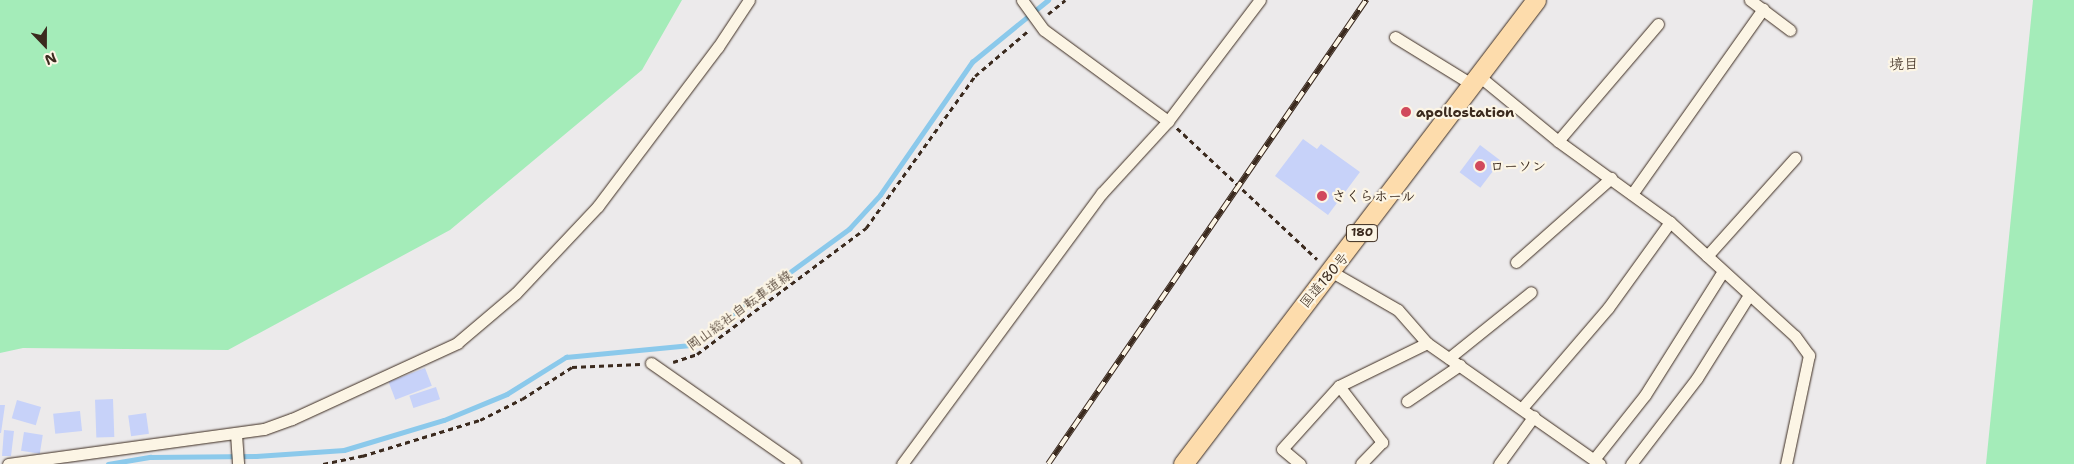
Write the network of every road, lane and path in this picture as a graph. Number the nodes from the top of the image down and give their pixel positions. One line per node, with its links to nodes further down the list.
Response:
1 (748, 0): 33 (street)
2 (1065, 0): 8 (path, 岡山総社自転車道線)
3 (1260, 0): 13 (street)
4 (1536, 0): 12 (highway, 国道180号 / 180)
5 (1750, 0): 7 (street)
6 (1023, 1): 8 (street)
7 (1763, 9): 10 (street); 17 (street)
8 (1038, 22): 13 (street); 27 (path, 岡山総社自転車道線)
9 (1658, 24): 14 (street)
10 (1790, 30)
11 (1395, 37): 12 (street)
12 (1476, 80): 14 (street); 22 (highway, 国道180号 / 180)
13 (1168, 121): 22 (path); 40 (street)
14 (1558, 142): 16 (street)
15 (1795, 158): 19 (street)
16 (1611, 178): 17 (street); 20 (street)
17 (1632, 194): 18 (street)
18 (1670, 222): 19 (street); 31 (street)
19 (1707, 256): 21 (street)
20 (1516, 262)
21 (1723, 271): 24 (street); 34 (street)
22 (1332, 272): 25 (street); 41 (highway, 国道180号 / 180)
23 (1530, 292): 26 (street)
24 (1749, 295): 44 (street); 45 (street)
25 (1427, 343): 26 (street); 29 (street)
26 (1449, 358): 28 (street)
27 (651, 363): 38 (path, 岡山総社自転車道線); 39 (street)
28 (1460, 365): 30 (street); 31 (street)
29 (1339, 386): 35 (street); 42 (street)
30 (1407, 401)
31 (1522, 408): 32 (street)
32 (1534, 416): 34 (street); 43 (street)
33 (236, 434): 36 (street); 37 (street)
34 (1598, 461)
35 (1294, 462)
36 (15, 464)
37 (238, 464)
38 (323, 464)
39 (795, 464)
40 (902, 464)
41 (1184, 464)
42 (1361, 464)
43 (1499, 464)
44 (1631, 464)
45 (1786, 464)

